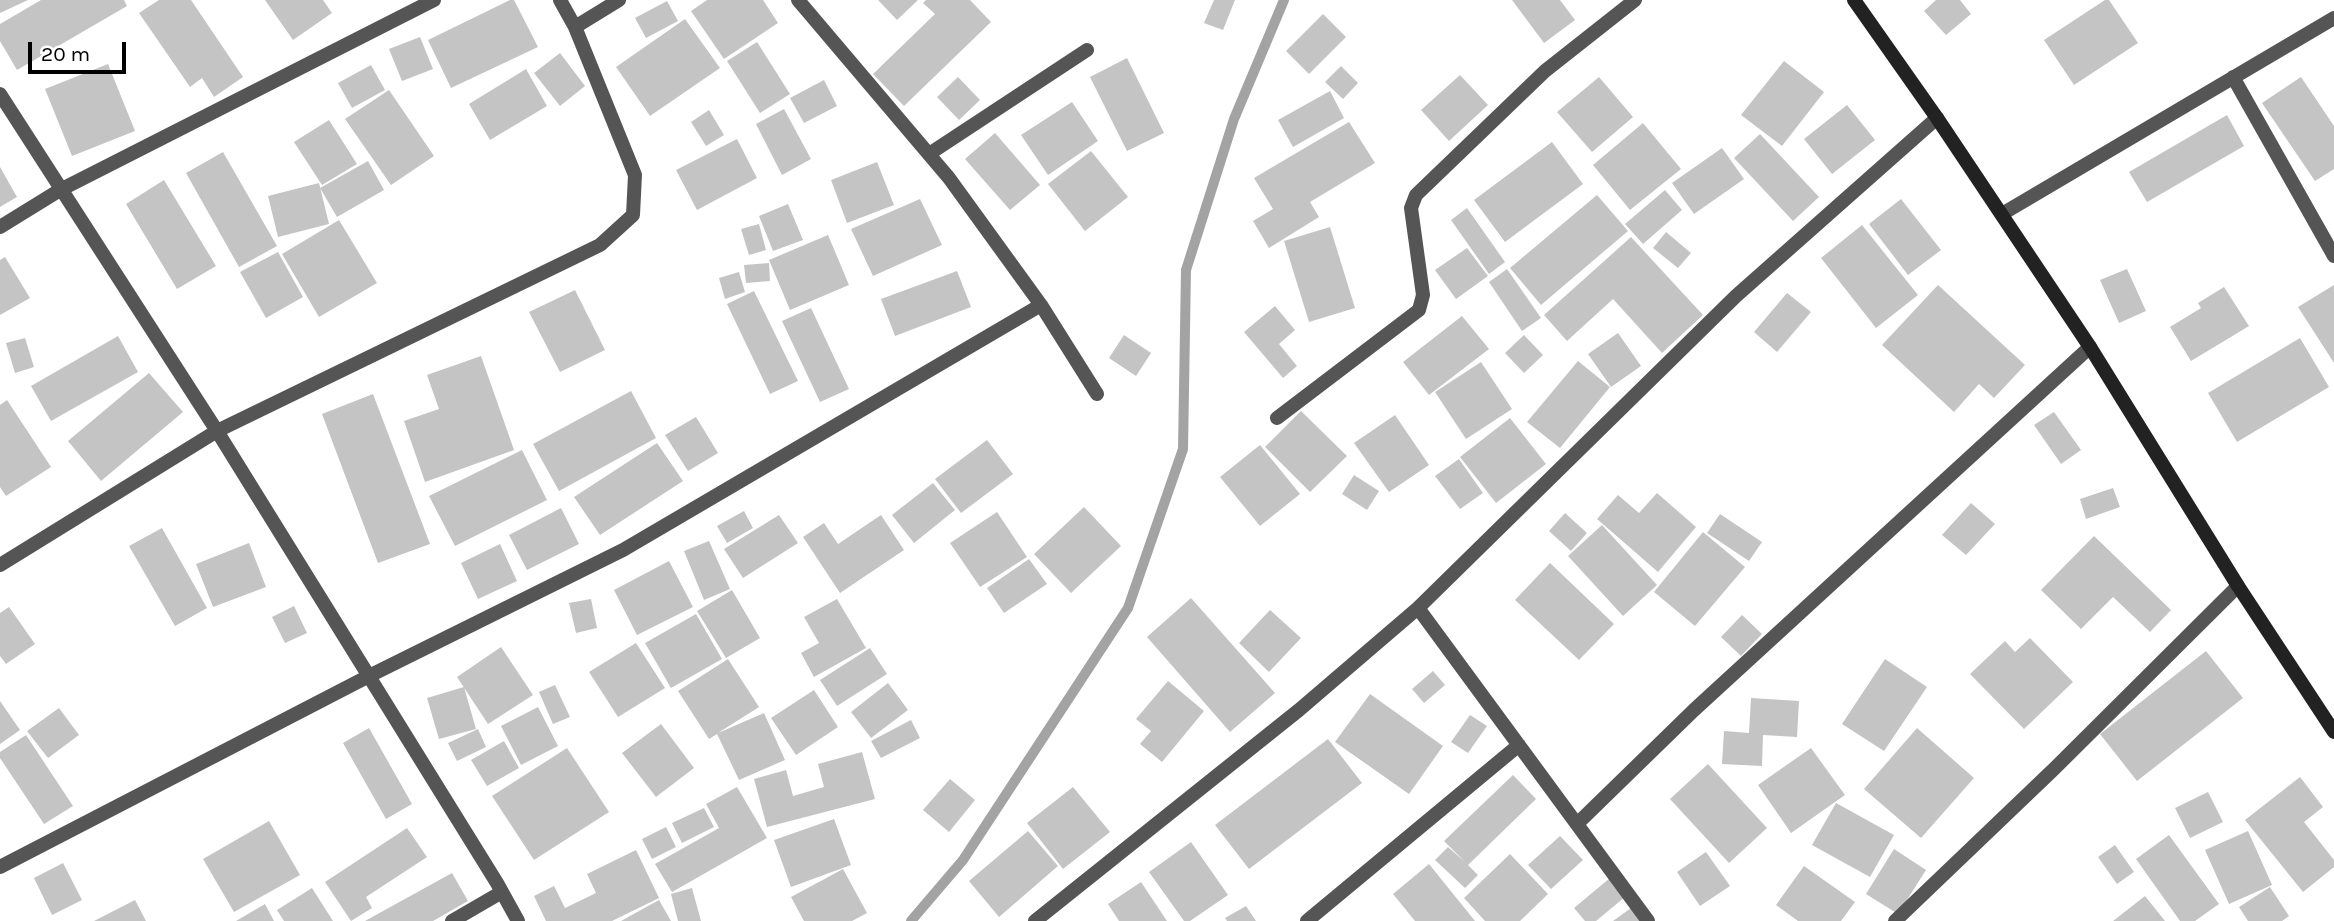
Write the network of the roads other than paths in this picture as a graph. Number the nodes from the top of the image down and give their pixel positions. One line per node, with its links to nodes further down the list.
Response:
1 (434, 0): 14 (street)
2 (560, 0): 8 (street)
3 (619, 0): 8 (street)
4 (797, 0): 13 (street)
5 (1635, 0): 21 (street)
6 (1854, 0): 12 (main road)
7 (2334, 18): 10 (street)
8 (575, 27): 22 (street)
9 (1087, 50): 13 (street)
10 (2233, 77): 15 (street); 17 (street)
11 (0, 94): 14 (street)
12 (1937, 118): 15 (main road); 25 (street)
13 (929, 154): 18 (street)
14 (60, 190): 16 (street); 22 (street)
15 (2002, 214): 19 (main road)
16 (0, 227)
17 (2334, 256)
18 (1041, 305): 20 (street); 26 (street)
19 (2090, 347): 24 (main road); 29 (street)
20 (1097, 394)
21 (1277, 418)
22 (217, 431): 23 (street); 26 (street)
23 (0, 565)
24 (2238, 586): 27 (main road); 37 (street)
25 (1418, 608): 28 (street); 34 (street)
26 (369, 676): 30 (street); 31 (street)
27 (2333, 728)
28 (1519, 744): 29 (street); 35 (street)
29 (1578, 823): 36 (street)
30 (0, 867)
31 (502, 892): 32 (street); 33 (street)
32 (452, 921)
33 (518, 921)
34 (1035, 921)
35 (1307, 921)
36 (1648, 921)
37 (1895, 921)

